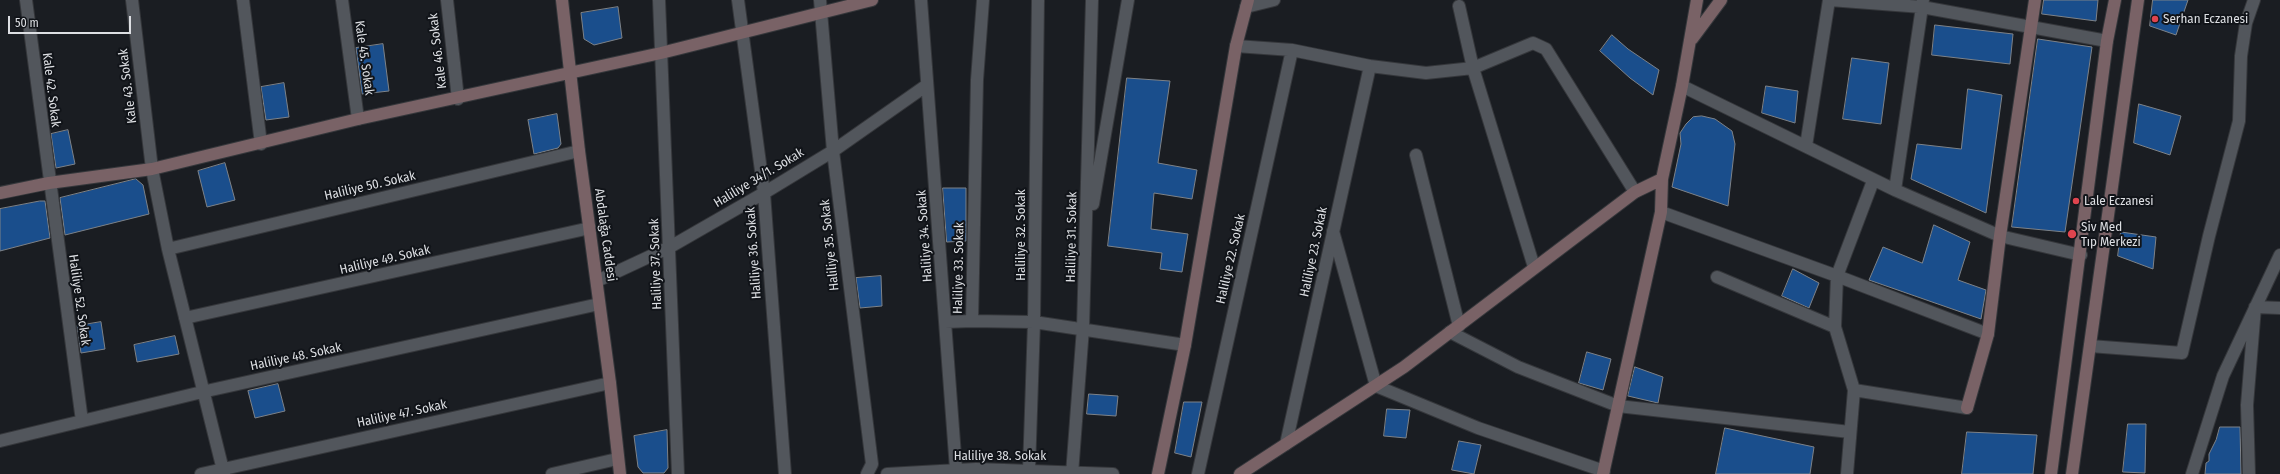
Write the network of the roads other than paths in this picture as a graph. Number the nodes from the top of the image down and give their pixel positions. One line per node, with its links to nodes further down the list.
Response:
1 (26, 0): 49 (street, Kale 42. Sokak)
2 (132, 0): 46 (street, Kale 43. Sokak)
3 (242, 0): 41 (street)
4 (342, 0): 40 (street, Kale 45. Sokak)
5 (447, 0): 39 (street, Kale 46. Sokak)
6 (562, 0): 36 (street, Abdalağa Caddesi)
7 (659, 0): 33 (street, Haliliye 37. Sokak)
8 (738, 0): 28 (street, Haliliye 36. Sokak)
9 (872, 0): 25 (street)
10 (921, 0): 37 (street, Haliliye 34. Sokak)
11 (983, 0): 71 (street, Haliliye 33. Sokak)
12 (1038, 0): 73 (street, Haliliye 32. Sokak)
13 (1092, 0): 59 (street, Haliliye 31. Sokak)
14 (1128, 0): 59 (street)
15 (1274, 0): 23 (street)
16 (1697, 0): 29 (street)
17 (1721, 0): 29 (street)
18 (1830, 0): 24 (street); 42 (street)
19 (2035, 0): 27 (street)
20 (2115, 0): 30 (street)
21 (2138, 0): 79 (street)
22 (2254, 0): 79 (street)
23 (1247, 4): 31 (street)
24 (1923, 4): 27 (street); 50 (street)
25 (820, 6): 28 (street); 44 (street, Haliliye 35. Sokak)
26 (1459, 6): 35 (street)
27 (2031, 27): 30 (street); 57 (street)
28 (741, 31): 33 (street); 53 (street, Haliliye 36. Sokak)
29 (1691, 40): 38 (street)
30 (2107, 41): 61 (street)
31 (1236, 46): 32 (street); 78 (street)
32 (1292, 50): 34 (street); 105 (street, Haliliye 22. Sokak)
33 (661, 53): 36 (street); 58 (street, Haliliye 37. Sokak)
34 (1370, 66): 35 (street); 56 (street, Haliliye 23. Sokak)
35 (1473, 68): 51 (street); 63 (street)
36 (569, 72): 39 (street); 43 (street, Abdalağa Caddesi)
37 (927, 85): 44 (street, Haliliye 34/1. Sokak); 72 (street, Haliliye 34. Sokak)
38 (1682, 86): 42 (street); 47 (street)
39 (458, 99): 40 (street)
40 (358, 119): 41 (street)
41 (260, 144): 46 (street)
42 (1806, 146): 48 (street)
43 (579, 151): 55 (street, Abdalağa Caddesi); 60 (street, Haliliye 50. Sokak)
44 (833, 151): 53 (street, Haliliye 34/1. Sokak); 101 (street, Haliliye 35. Sokak)
45 (1416, 155): 76 (street)
46 (152, 169): 49 (street); 60 (street, Kale 43. Sokak)
47 (1662, 179): 51 (street); 54 (street)
48 (1873, 181): 50 (street); 64 (street)
49 (49, 183): 52 (street); 85 (street, Haliliye 52. Sokak)
50 (1894, 190): 57 (street)
51 (1635, 192): 63 (street)
52 (0, 193)
53 (764, 193): 58 (street, Haliliye 34/1. Sokak); 100 (street, Haliliye 36. Sokak)
54 (1661, 212): 64 (street); 84 (street)
55 (590, 228): 66 (street, Abdalağa Caddesi); 70 (street, Haliliye 49. Sokak)
56 (1333, 231): 81 (street); 88 (street, Haliliye 23. Sokak)
57 (2000, 236): 61 (street); 77 (street)
58 (670, 247): 66 (street, Haliliye 34/1. Sokak); 99 (street, Haliliye 37. Sokak)
59 (1086, 247): 74 (street, Haliliye 31. Sokak)
60 (168, 249): 70 (street, Kale 43. Sokak)
61 (2081, 255): 108 (street)
62 (2280, 255): 68 (street)
63 (1534, 267): 76 (street)
64 (1837, 276): 75 (street); 77 (street)
65 (1717, 277): 75 (street)
66 (597, 281): 67 (street, Abdalağa Caddesi)
67 (599, 304): 80 (street, Abdalağa Caddesi); 83 (street, Haliliye 48. Sokak)
68 (2255, 307): 69 (street); 110 (street); 111 (street)
69 (2280, 308)
70 (185, 318): 83 (street, Kale 43. Sokak)
71 (972, 321): 72 (street); 73 (street, Haliliye 33. Sokak)
72 (945, 322): 90 (street, Haliliye 34. Sokak)
73 (1034, 322): 74 (street, Haliliye 33. Sokak); 91 (street, Haliliye 32. Sokak)
74 (1083, 328): 78 (street, Haliliye 33. Sokak); 94 (street, Haliliye 31. Sokak)
75 (1835, 328): 82 (street)
76 (1455, 329): 81 (street); 84 (street)
77 (1988, 334): 82 (street)
78 (1185, 345): 104 (street)
79 (2090, 346): 109 (street)
80 (610, 383): 89 (street, Abdalağa Caddesi); 92 (street, Haliliye 47. Sokak)
81 (1376, 386): 88 (street); 95 (street)
82 (1854, 390): 86 (street)
83 (202, 392): 85 (street, Haliliye 48. Sokak); 92 (street, Kale 43. Sokak)
84 (1618, 406): 86 (street); 95 (street)
85 (82, 421): 87 (street, Haliliye 48. Sokak)
86 (1850, 432): 107 (street)
87 (0, 441)
88 (1286, 444): 106 (street)
89 (617, 459): 97 (street); 98 (street, Abdalağa Caddesi)
90 (956, 469): 93 (street, Haliliye 38. Sokak); 102 (street, Haliliye 38. Sokak)
91 (1029, 470): 93 (street, Haliliye 38. Sokak); 94 (street, Haliliye 38. Sokak)
92 (223, 471): 96 (street, Haliliye 47. Sokak)
93 (975, 471)
94 (1072, 472): 103 (street, Haliliye 38. Sokak)
95 (1604, 472)
96 (201, 474)
97 (552, 474)
98 (620, 474)
99 (678, 474)
100 (784, 474)
101 (867, 474)
102 (887, 474)
103 (1113, 474)
104 (1158, 474)
105 (1198, 474)
106 (1240, 474)
107 (1847, 474)
108 (2051, 474)
109 (2072, 474)
110 (2192, 474)
111 (2249, 474)

